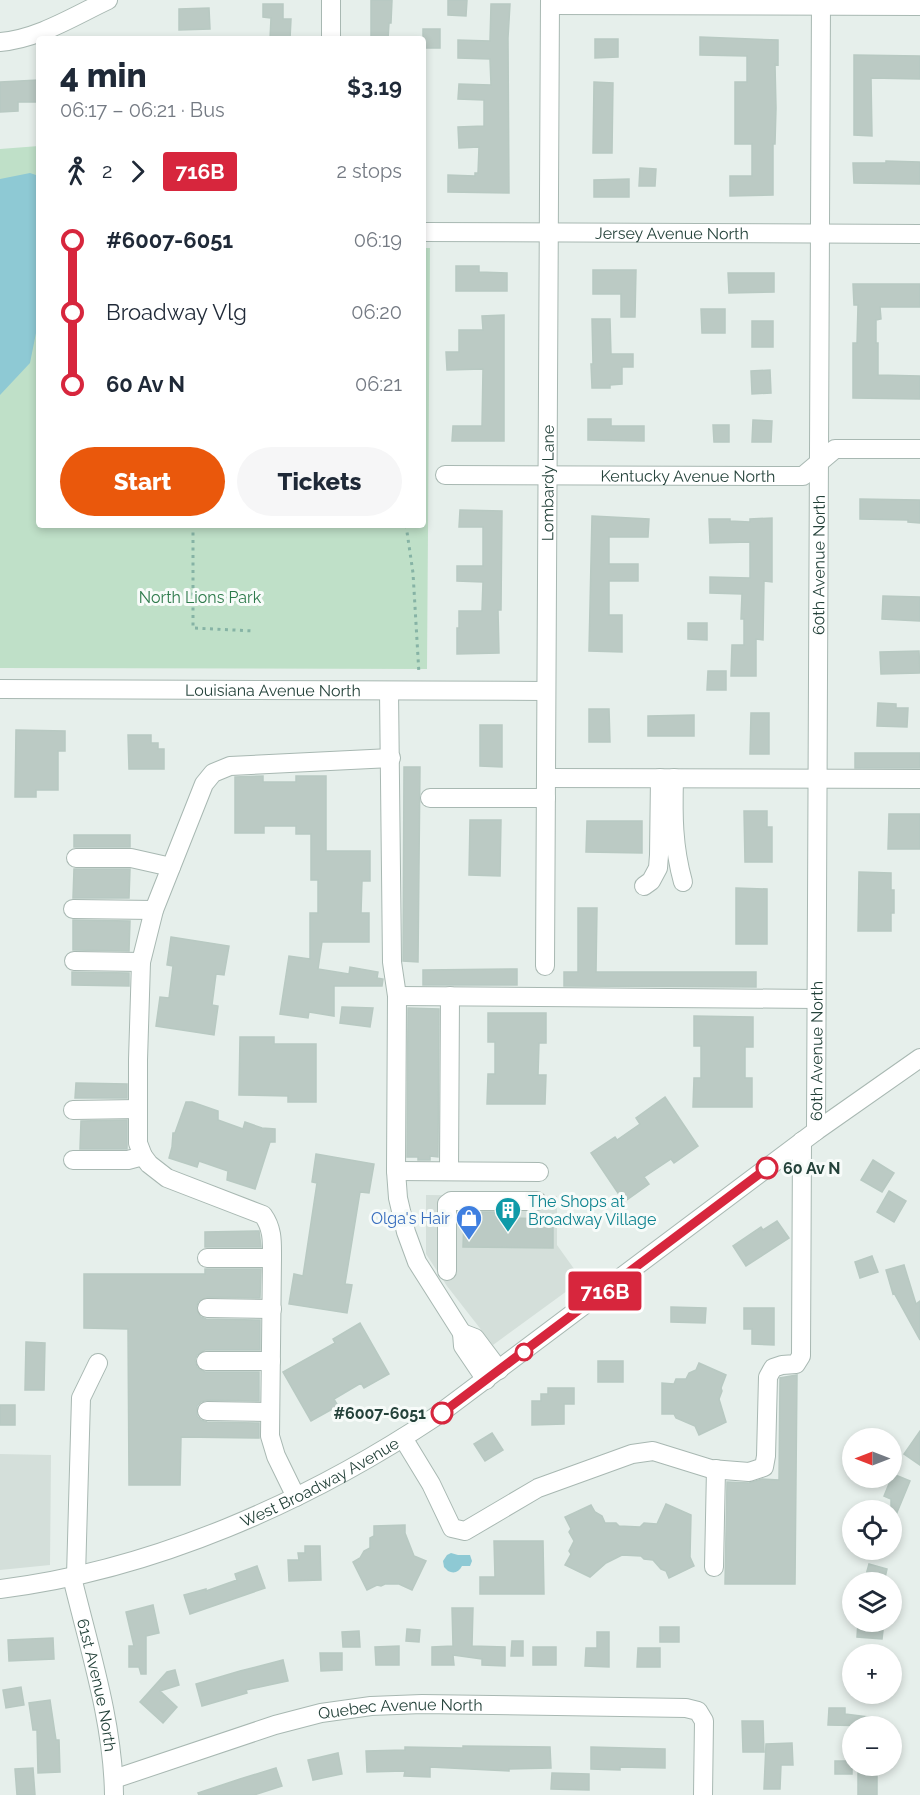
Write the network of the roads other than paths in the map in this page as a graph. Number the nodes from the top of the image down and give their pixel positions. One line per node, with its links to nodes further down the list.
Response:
1 (108, 0): 7 (street)
2 (331, 0): 6 (street)
3 (550, 2): 4 (street); 9 (street, Lombardy Lane)
4 (821, 3): 5 (street); 10 (street, 60th Avenue North)
5 (920, 6)
6 (331, 36)
7 (0, 42)
8 (426, 232): 9 (street, Jersey Avenue North)
9 (549, 233): 10 (street, Jersey Avenue North); 15 (street, Lombardy Lane)
10 (820, 233): 11 (street, Jersey Avenue North); 13 (street, 60th Avenue North)
11 (920, 234)
12 (920, 449): 13 (street, Kentucky Avenue North)
13 (819, 463): 15 (street, Kentucky Avenue North); 22 (street, 60th Avenue North)
14 (445, 475): 15 (street, Kentucky Avenue North)
15 (548, 476): 18 (street, Lombardy Lane)
16 (0, 689): 17 (street, Louisiana Avenue North)
17 (389, 691): 18 (street, Louisiana Avenue North); 19 (street)
18 (546, 691): 20 (street, Lombardy Lane)
19 (391, 758): 27 (street); 35 (street)
20 (546, 778): 21 (street); 25 (street, Lombardy Lane)
21 (667, 778): 22 (street); 28 (street); 29 (street)
22 (817, 778): 23 (street); 37 (street, 60th Avenue North)
23 (920, 779)
24 (430, 798): 25 (street)
25 (546, 798): 34 (street, Lombardy Lane)
26 (76, 858): 27 (street)
27 (171, 867): 31 (street)
28 (683, 882)
29 (644, 886)
30 (73, 909): 31 (street)
31 (154, 910): 33 (street)
32 (74, 961): 33 (street)
33 (141, 962): 39 (street)
34 (545, 966)
35 (397, 996): 36 (street); 44 (street)
36 (450, 996): 37 (street); 45 (street)
37 (816, 999): 41 (street, 60th Avenue North)
38 (920, 1058): 41 (street, West Broadway Avenue)
39 (138, 1109): 40 (street); 42 (street)
40 (73, 1110)
41 (809, 1136): 56 (street, West Broadway Avenue); 60 (street, 60th Avenue North)
42 (144, 1155): 43 (street); 49 (street)
43 (73, 1160)
44 (396, 1171): 45 (street); 56 (street)
45 (449, 1172): 46 (street)
46 (539, 1172)
47 (537, 1202): 50 (street)
48 (207, 1258): 49 (street)
49 (272, 1258): 52 (street)
50 (447, 1271)
51 (207, 1308): 52 (street)
52 (272, 1309): 54 (street)
53 (206, 1361): 54 (street)
54 (271, 1361): 58 (street)
55 (98, 1363): 63 (street, 61st Avenue North)
56 (493, 1375): 59 (street, West Broadway Avenue)
57 (207, 1411): 58 (street)
58 (270, 1412): 61 (street)
59 (404, 1438): 60 (street); 61 (street, West Broadway Avenue)
60 (716, 1470): 62 (street)
61 (296, 1497): 63 (street, West Broadway Avenue)
62 (714, 1567)
63 (74, 1577): 64 (street, West Broadway Avenue); 65 (street, 61st Avenue North)
64 (0, 1589)
65 (114, 1787): 66 (street, Quebec Avenue North)
66 (703, 1795)

